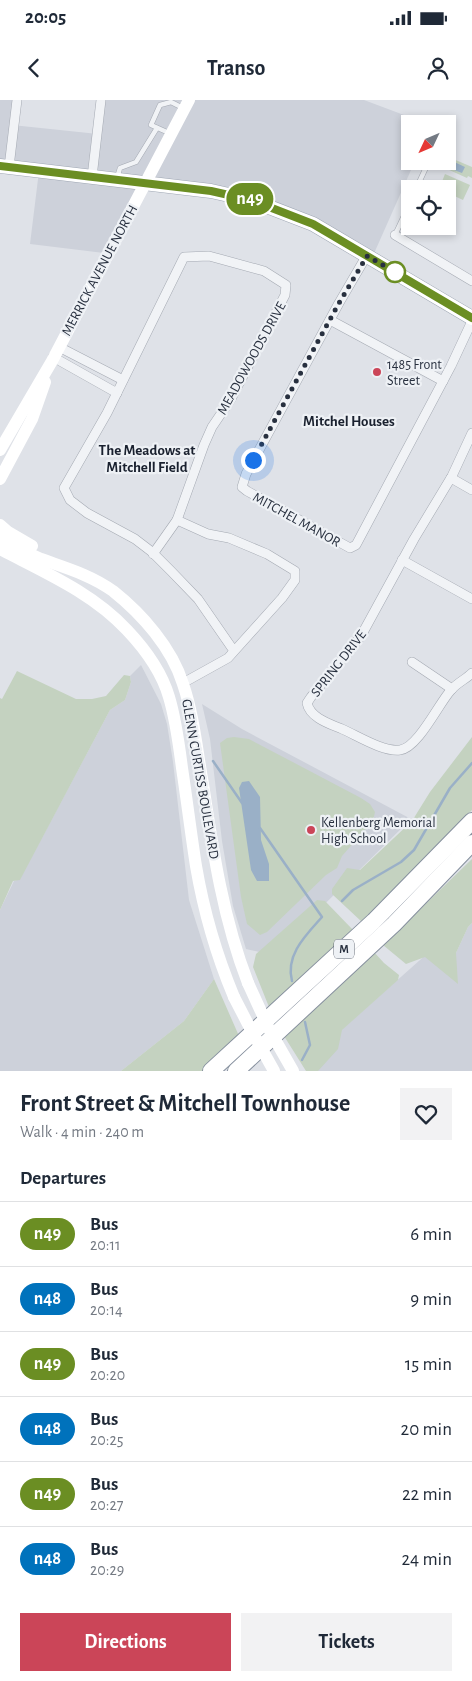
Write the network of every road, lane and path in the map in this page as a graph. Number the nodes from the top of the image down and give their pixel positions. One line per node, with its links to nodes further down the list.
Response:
1 (17, 100): 7 (street)
2 (101, 100): 8 (street)
3 (171, 101): 4 (lane); 5 (lane)
4 (186, 104): 6 (main road, MERRICK AVENUE NORTH)
5 (157, 128): 6 (lane); 9 (lane)
6 (171, 134): 10 (main road, MERRICK AVENUE NORTH)
7 (5, 167): 8 (main road)
8 (92, 177): 9 (main road)
9 (117, 179): 10 (main road)
10 (146, 182): 13 (main road); 17 (main road, MERRICK AVENUE NORTH)
11 (401, 222): 12 (lane)
12 (395, 235): 14 (street)
13 (367, 256): 15 (street, MITCHEL MANOR); 16 (main road)
14 (472, 281)
15 (330, 320): 19 (street); 19 (street, MITCHEL MANOR)
16 (472, 320): 19 (street, MITCHEL MANOR)
17 (55, 355): 18 (street); 20 (street); 22 (main road, MERRICK AVENUE NORTH); 24 (main road, MERRICK AVENUE NORTH)
18 (124, 380): 20 (street, MEADOWOODS DRIVE); 26 (street, MEADOWOODS DRIVE)
19 (443, 381)
20 (117, 393): 30 (street, MEADOWOODS DRIVE)
21 (472, 433): 23 (street, SPRING DRIVE)
22 (0, 450)
23 (451, 478): 25 (street); 31 (street, SPRING DRIVE)
24 (0, 479)
25 (472, 490)
26 (177, 520): 30 (street, MEADOWOODS DRIVE); 34 (street)
27 (0, 524): 32 (main road)
28 (0, 538): 32 (main road, GLENN CURTISS BOULEVARD)
29 (0, 549): 43 (main road, GLENN CURTISS BOULEVARD, bridge)
30 (154, 554): 34 (street, MEADOWOODS DRIVE)
31 (402, 560): 33 (street); 38 (street, SPRING DRIVE)
32 (83, 574): 37 (main road, GLENN CURTISS BOULEVARD)
33 (472, 600)
34 (234, 651): 37 (street)
35 (412, 662): 38 (street)
36 (472, 673): 38 (street, SPRING DRIVE)
37 (183, 683): 44 (main road, GLENN CURTISS BOULEVARD, bridge)
38 (452, 689)
39 (472, 821): 41 (highway, M)
40 (472, 843): 42 (highway, M)
41 (211, 1071)
42 (236, 1071)
43 (274, 1071)
44 (293, 1071)

